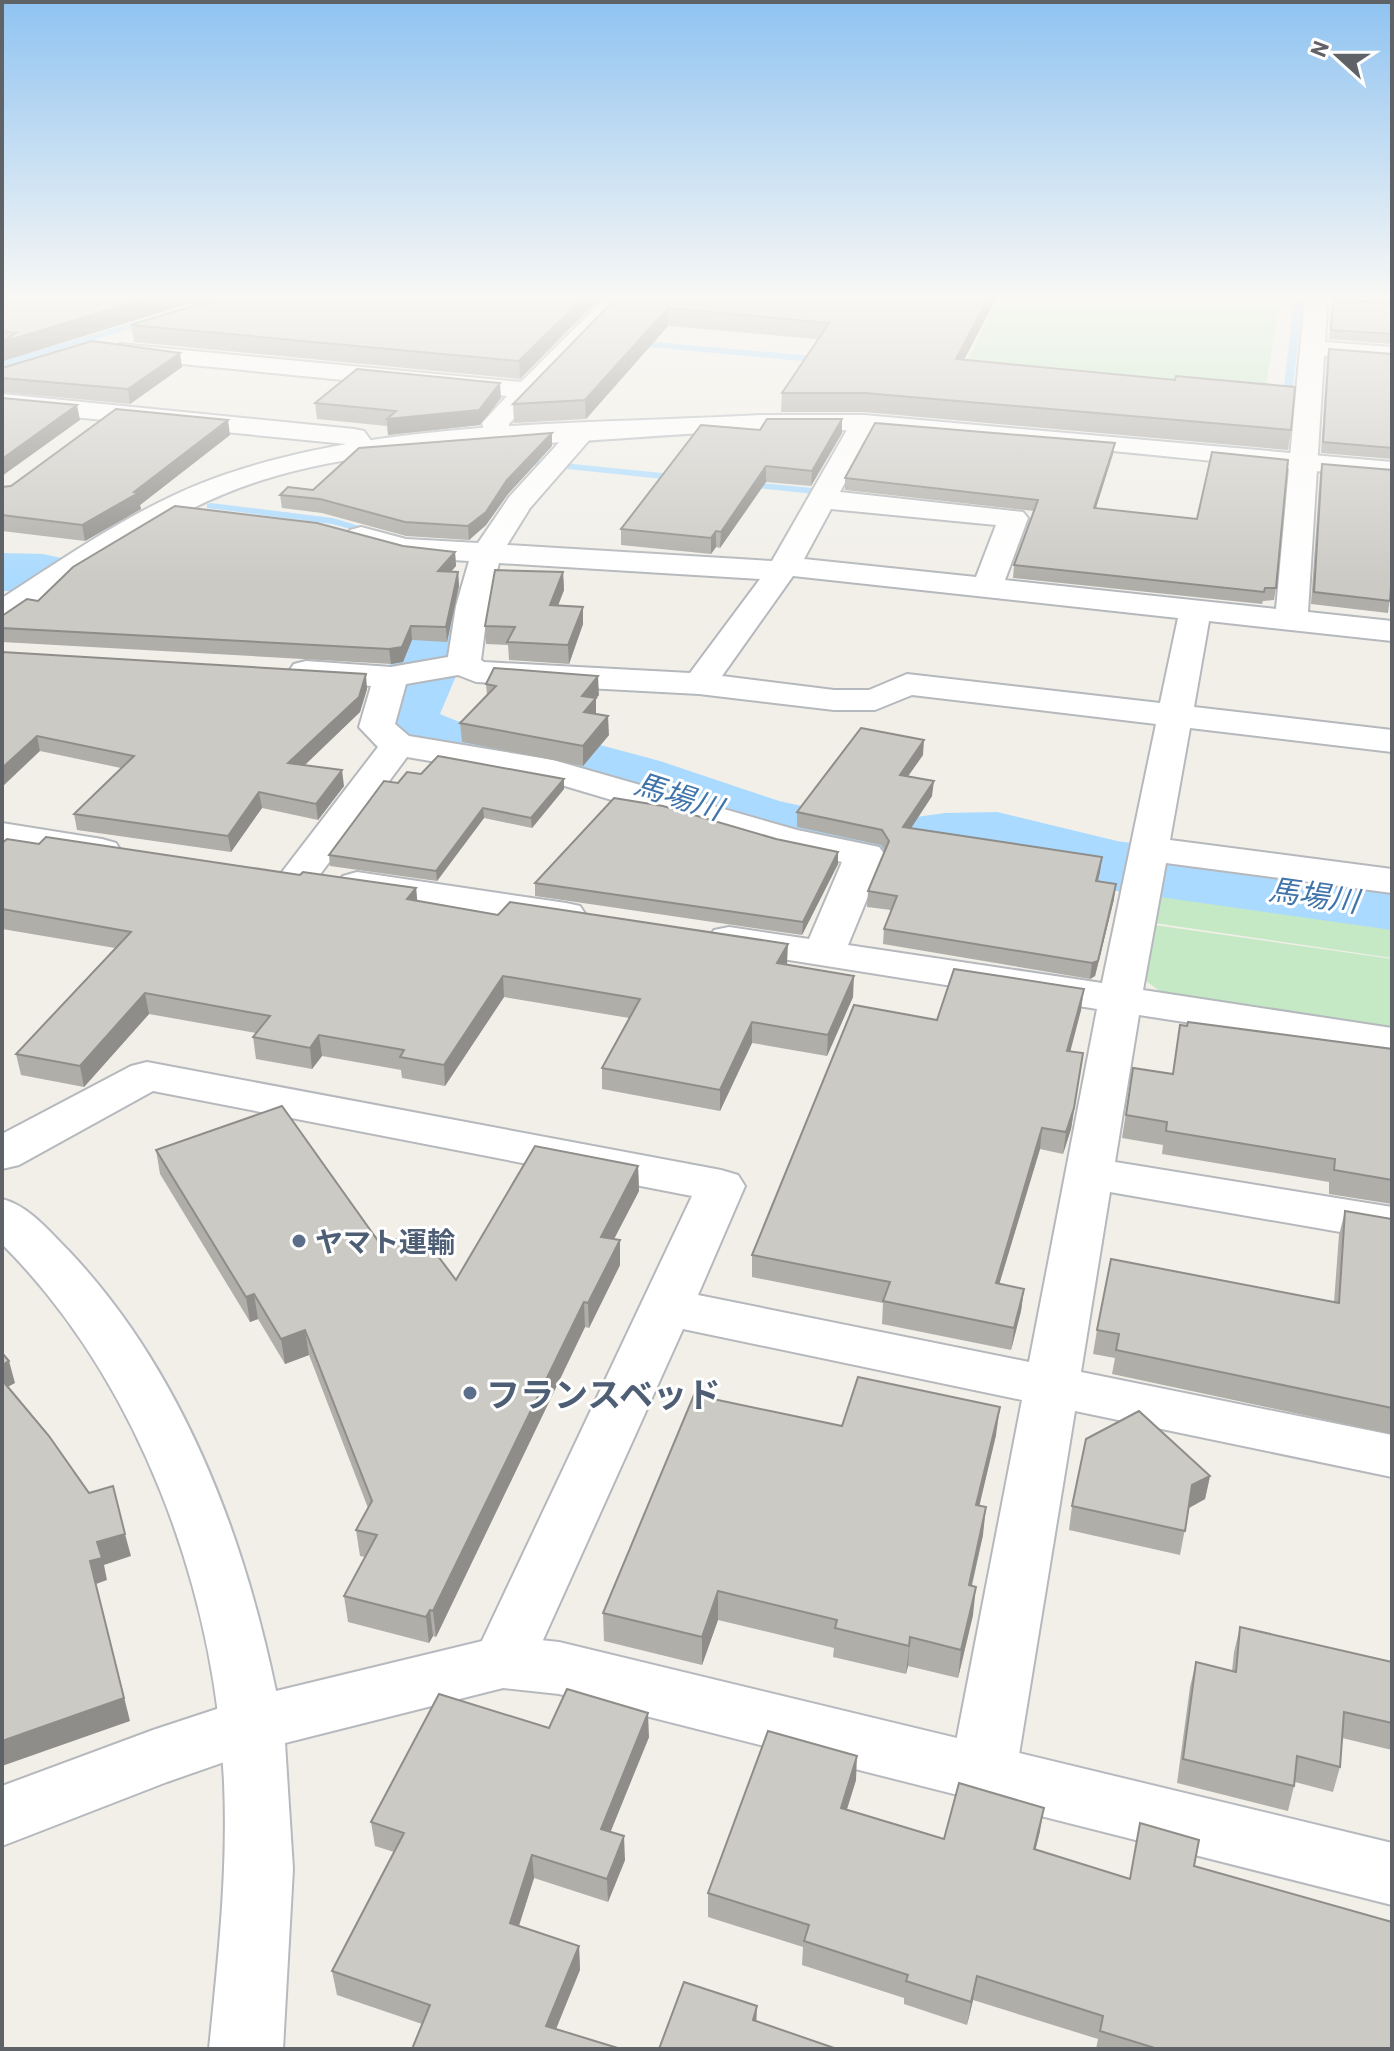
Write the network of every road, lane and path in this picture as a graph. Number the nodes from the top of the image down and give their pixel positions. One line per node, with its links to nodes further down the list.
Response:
1 (527, 390): 7 (street)
2 (1308, 391): 10 (street)
3 (2, 402): 4 (street)
4 (113, 413): 8 (street); 9 (street)
5 (864, 423): 6 (street); 10 (street); 12 (street)
6 (585, 430): 7 (street); 16 (street)
7 (497, 435): 9 (street)
8 (76, 440)
9 (363, 449): 13 (street)
10 (1302, 461): 11 (street); 21 (street)
11 (1392, 470)
12 (824, 494): 17 (street); 18 (street)
13 (172, 507): 14 (street); 20 (street)
14 (222, 513)
15 (335, 528): 16 (street)
16 (488, 552): 17 (street); 23 (street)
17 (783, 568): 18 (street); 26 (street)
18 (987, 588): 19 (street)
19 (1195, 611): 21 (street); 27 (street)
20 (2, 612)
21 (1291, 621): 22 (street)
22 (1392, 631)
23 (453, 666): 25 (street); 26 (street)
24 (270, 670): 25 (street)
25 (396, 676): 29 (street)
26 (699, 684): 27 (street)
27 (1176, 715): 28 (street); 32 (street)
28 (1392, 741)
29 (398, 745): 34 (street); 36 (street)
30 (2, 835): 31 (street)
31 (137, 856)
32 (1147, 863): 33 (street); 37 (street)
33 (1392, 881)
34 (610, 921)
35 (686, 933): 36 (street)
36 (823, 954): 37 (street)
37 (1120, 1000): 38 (street); 40 (street)
38 (1392, 1041)
39 (2, 1154): 43 (street)
40 (1090, 1173): 42 (street); 44 (street)
41 (2, 1215): 47 (street)
42 (1392, 1224)
43 (667, 1307): 44 (street); 46 (street)
44 (1052, 1385): 45 (street); 48 (street)
45 (1392, 1456)
46 (503, 1662): 47 (street); 48 (street)
47 (250, 1726): 49 (street); 51 (street)
48 (983, 1773): 50 (street)
49 (2, 1816)
50 (1392, 1874)
51 (246, 2049)

